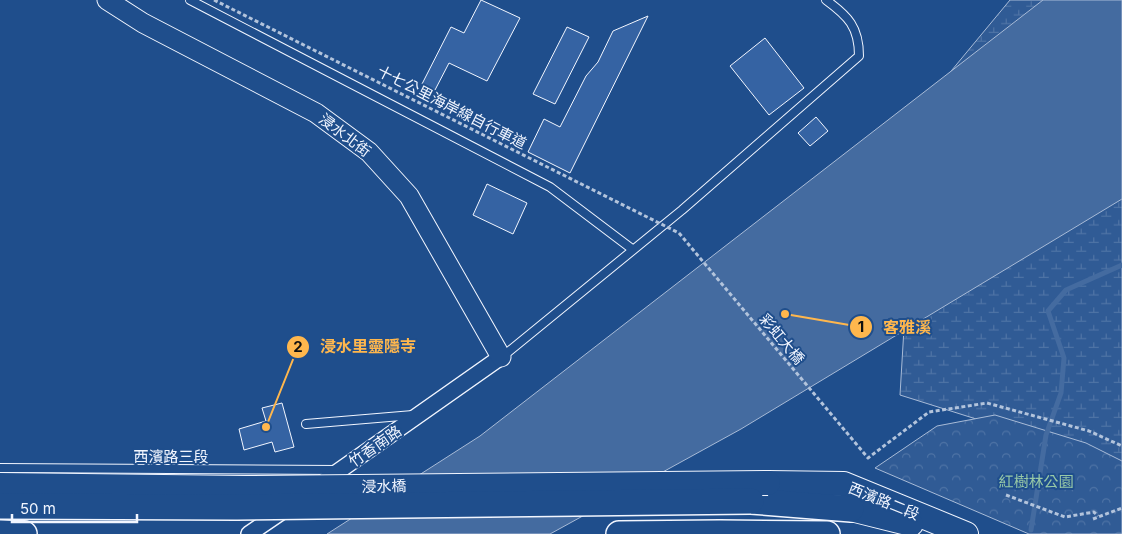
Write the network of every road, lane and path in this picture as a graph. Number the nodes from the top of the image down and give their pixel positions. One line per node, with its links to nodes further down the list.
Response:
1 (107, 0): 7 (street, 浸水北街)
2 (190, 0): 6 (lane)
3 (214, 0): 5 (path, 十七公里海岸線自行車道, bridge)
4 (826, 0): 6 (lane)
5 (679, 233): 10 (path, 彩虹大橋)
6 (632, 249): 7 (lane)
7 (501, 357): 8 (street, 竹香南路)
8 (420, 414): 9 (lane); 12 (street, 竹香南路)
9 (306, 424)
10 (1122, 446)
11 (0, 468): 12 (lane, 西濱路三段)
12 (341, 470): 23 (street, 竹香南路)
13 (768, 483): 14 (main road, 浸水橋, bridge); 27 (main road, 西濱路二段)
14 (0, 485)
15 (1006, 495): 19 (path)
16 (0, 506): 18 (highway, 浸水橋, bridge)
17 (1122, 508): 19 (path)
18 (851, 509): 26 (main road, 西濱路二段)
19 (1098, 516): 20 (path)
20 (1093, 519)
21 (0, 533): 22 (highway)
22 (24, 534)
23 (249, 534)
24 (620, 534): 25 (highway)
25 (827, 534)
26 (949, 534)
27 (966, 534)

